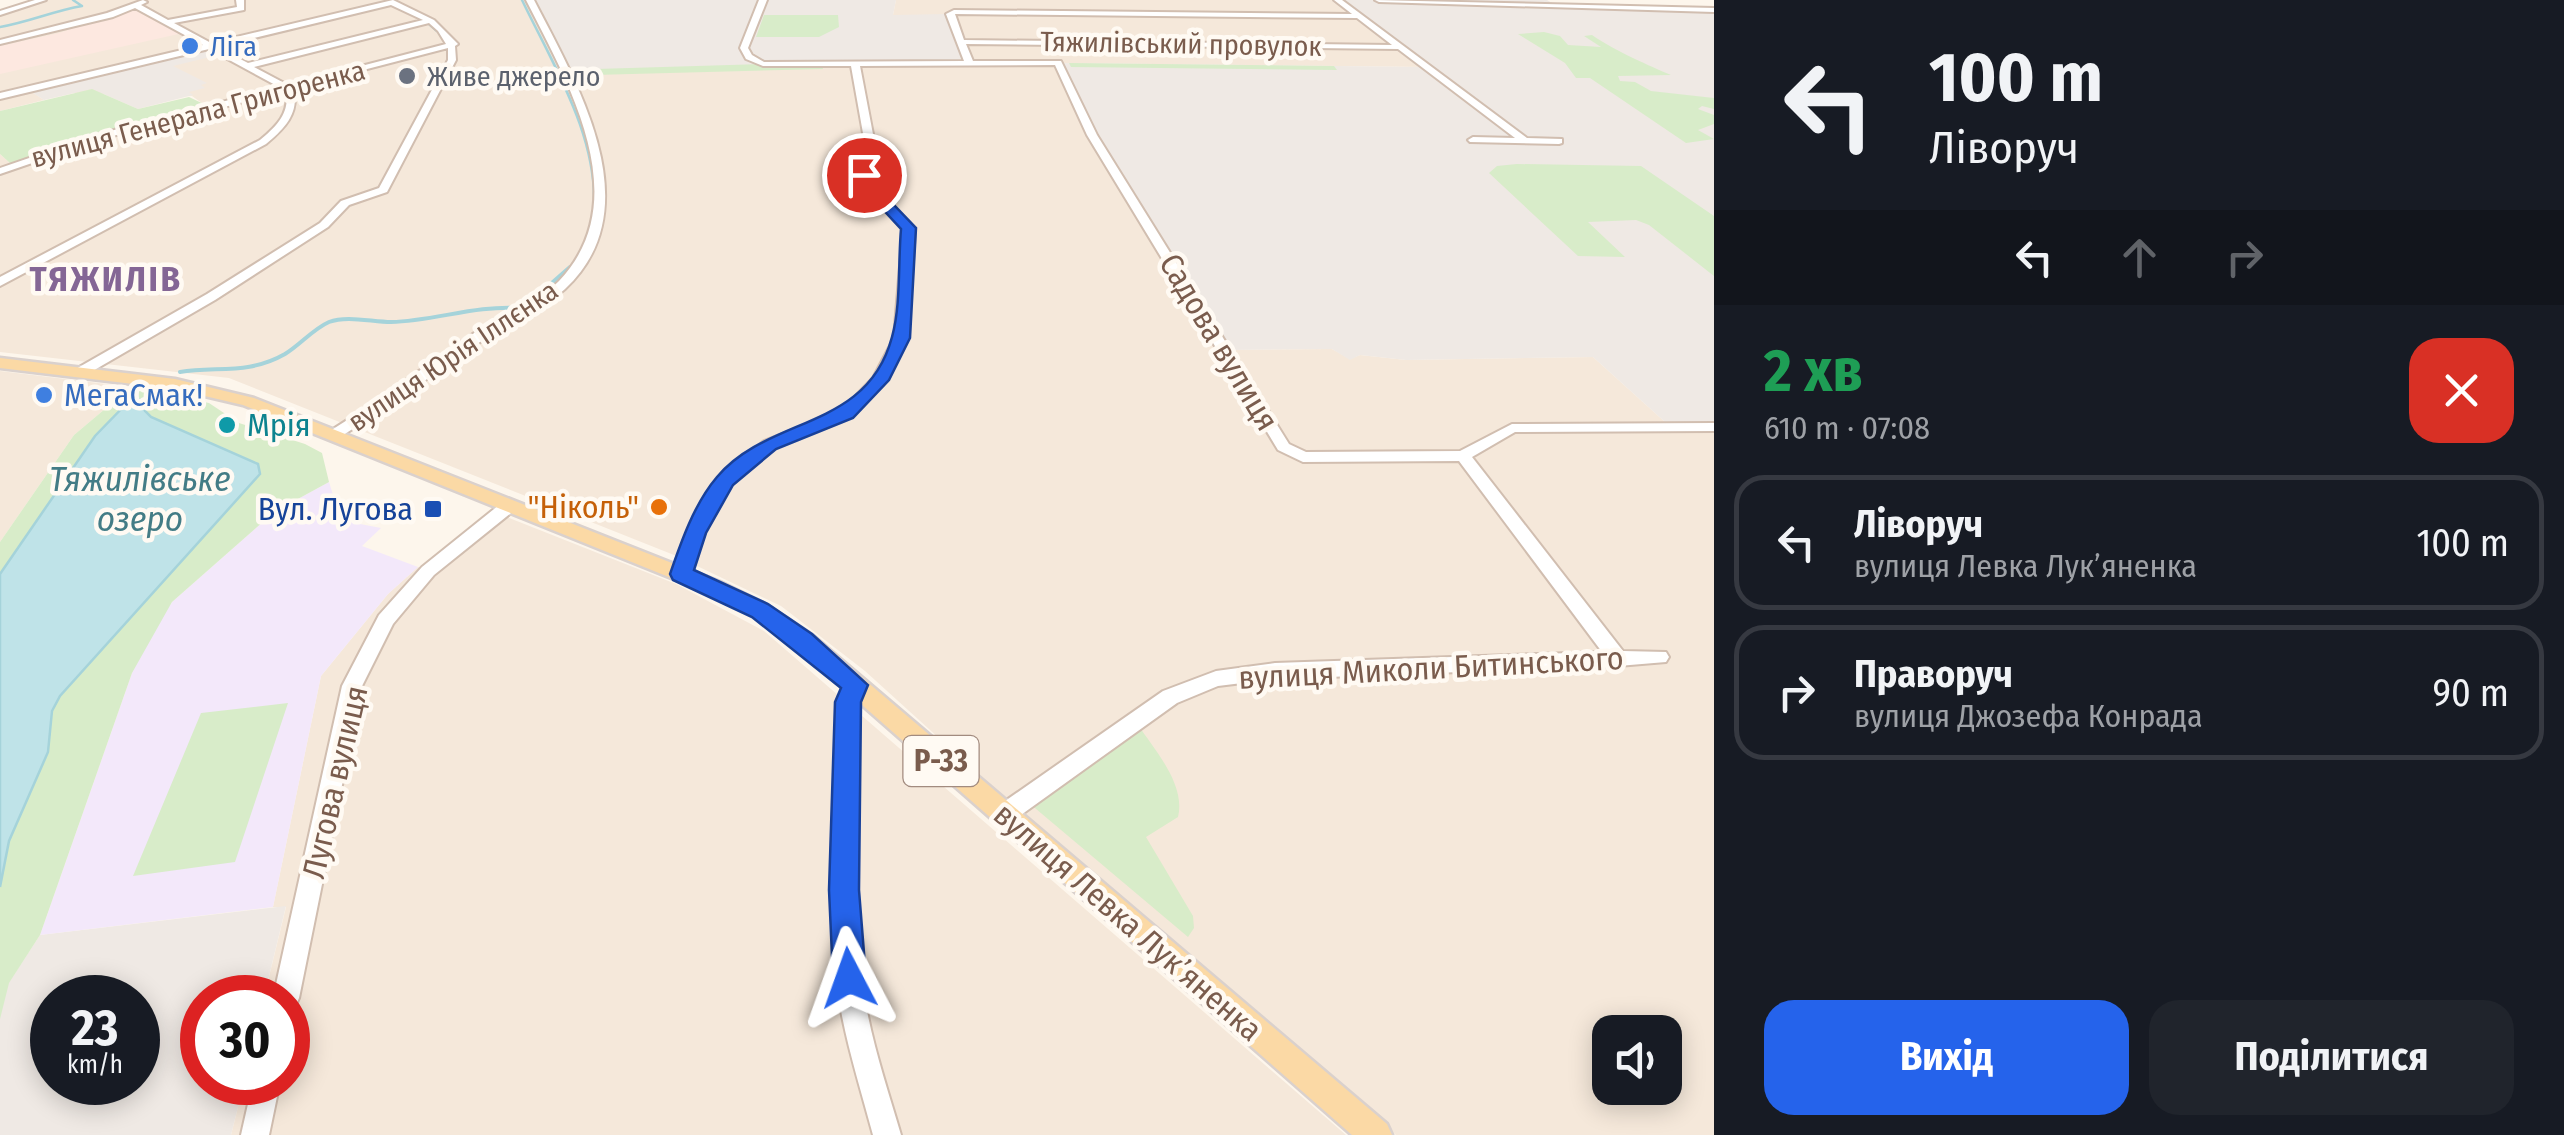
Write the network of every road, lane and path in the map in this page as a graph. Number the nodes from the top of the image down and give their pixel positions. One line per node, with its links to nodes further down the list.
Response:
1 (42, 0): 11 (street)
2 (148, 0): 9 (street)
3 (240, 0): 14 (street)
4 (530, 0): 33 (street, вулиця Юрія Іллєнка)
5 (763, 0): 21 (street)
6 (1338, 0): 12 (street)
7 (1379, 0): 10 (street)
8 (389, 1): 13 (street); 18 (street)
9 (137, 6): 14 (street); 15 (street)
10 (1714, 10)
11 (0, 13)
12 (1360, 16): 16 (street); 19 (street)
13 (429, 21): 17 (street); 22 (street)
14 (169, 22): 18 (street)
15 (0, 42)
16 (961, 42): 19 (street, Тяжилівський провулок); 20 (street)
17 (454, 44): 23 (street, вулиця Генерала Григоренка); 31 (street)
18 (205, 46): 22 (street); 24 (street)
19 (1400, 47): 26 (street)
20 (969, 62): 21 (street); 34 (street, Садова вулиця)
21 (855, 63): 36 (street)
22 (247, 66): 23 (street)
23 (288, 88): 28 (street, вулиця Генерала Григоренка); 29 (street)
24 (0, 96)
25 (1474, 140): 26 (street)
26 (1525, 140): 27 (street)
27 (1559, 141)
28 (0, 171)
29 (0, 282)
30 (0, 363): 31 (main road, вулиця Левка Лукʼяненка / Р-33)
31 (80, 372): 33 (main road, вулиця Левка Лукʼяненка / Р-33)
32 (1714, 427): 34 (street)
33 (335, 434): 35 (main road, вулиця Левка Лукʼяненка / Р-33)
34 (1463, 456): 38 (street)
35 (510, 505): 36 (main road, вулиця Левка Лукʼяненка / Р-33); 41 (street, Лугова вулиця)
36 (681, 574): 39 (main road, вулиця Левка Лукʼяненка / Р-33)
37 (1659, 657): 38 (street, вулиця Миколи Битинського)
38 (1618, 659): 40 (street, вулиця Миколи Битинського)
39 (855, 685): 40 (main road, вулиця Левка Лукʼяненка / Р-33); 44 (street)
40 (1004, 816): 45 (main road, вулиця Левка Лукʼяненка / Р-33)
41 (291, 975)
42 (262, 1105): 43 (street)
43 (255, 1135)
44 (887, 1135)
45 (1376, 1135)

